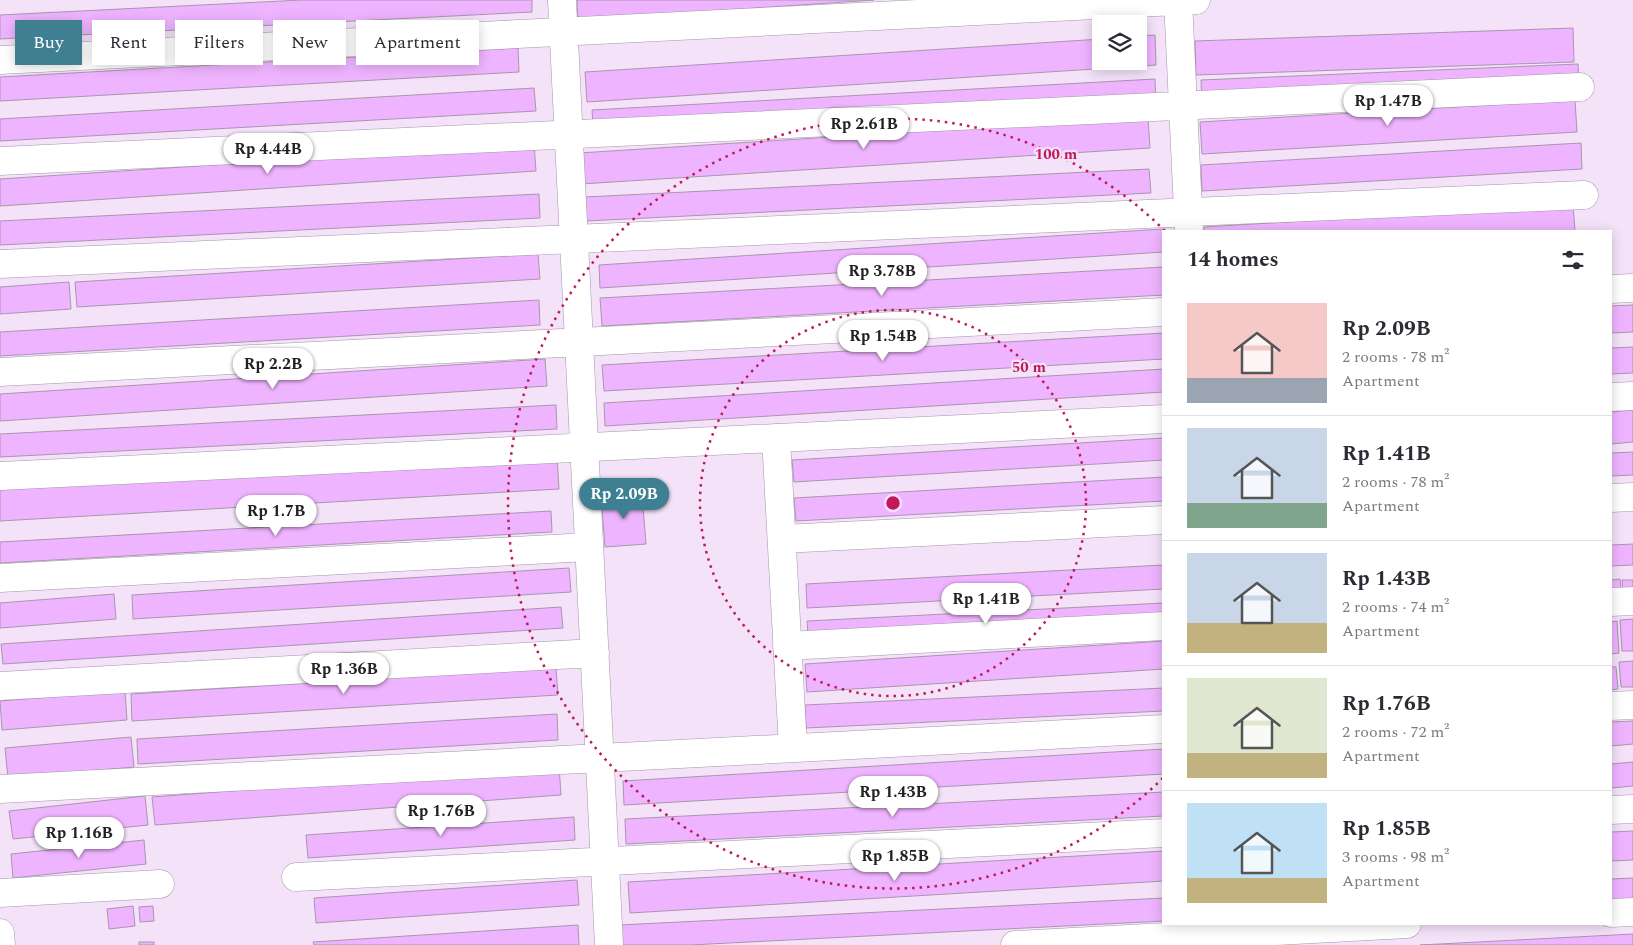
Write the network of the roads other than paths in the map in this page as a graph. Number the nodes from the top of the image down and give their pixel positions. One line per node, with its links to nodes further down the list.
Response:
1 (562, 0): 3 (street)
2 (1184, 0): 3 (street); 6 (street)
3 (564, 32): 4 (street); 7 (street)
4 (0, 60)
5 (1580, 87): 6 (street)
6 (1183, 105): 7 (street); 10 (street)
7 (569, 134): 8 (street); 11 (street)
8 (0, 161)
9 (1584, 195): 10 (street)
10 (1189, 222): 11 (street)
11 (574, 239): 12 (street); 16 (street)
12 (0, 264)
13 (1633, 288): 14 (street)
14 (1612, 289)
15 (1162, 312): 16 (street)
16 (579, 342): 17 (street); 22 (street)
17 (0, 372)
18 (1633, 396): 19 (street)
19 (1612, 397)
20 (1162, 419): 21 (street)
21 (776, 438): 22 (street); 27 (street)
22 (584, 448): 23 (street); 28 (street)
23 (0, 476)
24 (1633, 497): 25 (street)
25 (1612, 498)
26 (1162, 520): 27 (street)
27 (782, 539): 33 (street)
28 (589, 547): 29 (street); 34 (street)
29 (0, 578)
30 (1633, 601): 31 (street)
31 (1612, 602)
32 (1162, 626): 33 (street)
33 (787, 646): 39 (street)
34 (595, 653): 35 (street); 40 (street)
35 (0, 686)
36 (1633, 705): 37 (street)
37 (1612, 706)
38 (1162, 729): 39 (street)
39 (793, 748): 40 (street)
40 (600, 758): 41 (street); 45 (street)
41 (0, 789)
42 (1633, 809): 43 (street)
43 (1612, 810)
44 (1162, 833): 45 (street)
45 (605, 861): 46 (street); 55 (street)
46 (296, 876)
47 (160, 884): 48 (street)
48 (0, 892)
49 (1633, 912): 50 (street)
50 (1612, 913)
51 (1389, 925): 53 (street)
52 (0, 933): 54 (street)
53 (1225, 934): 56 (street)
54 (1, 945)
55 (610, 945)
56 (1015, 945)

